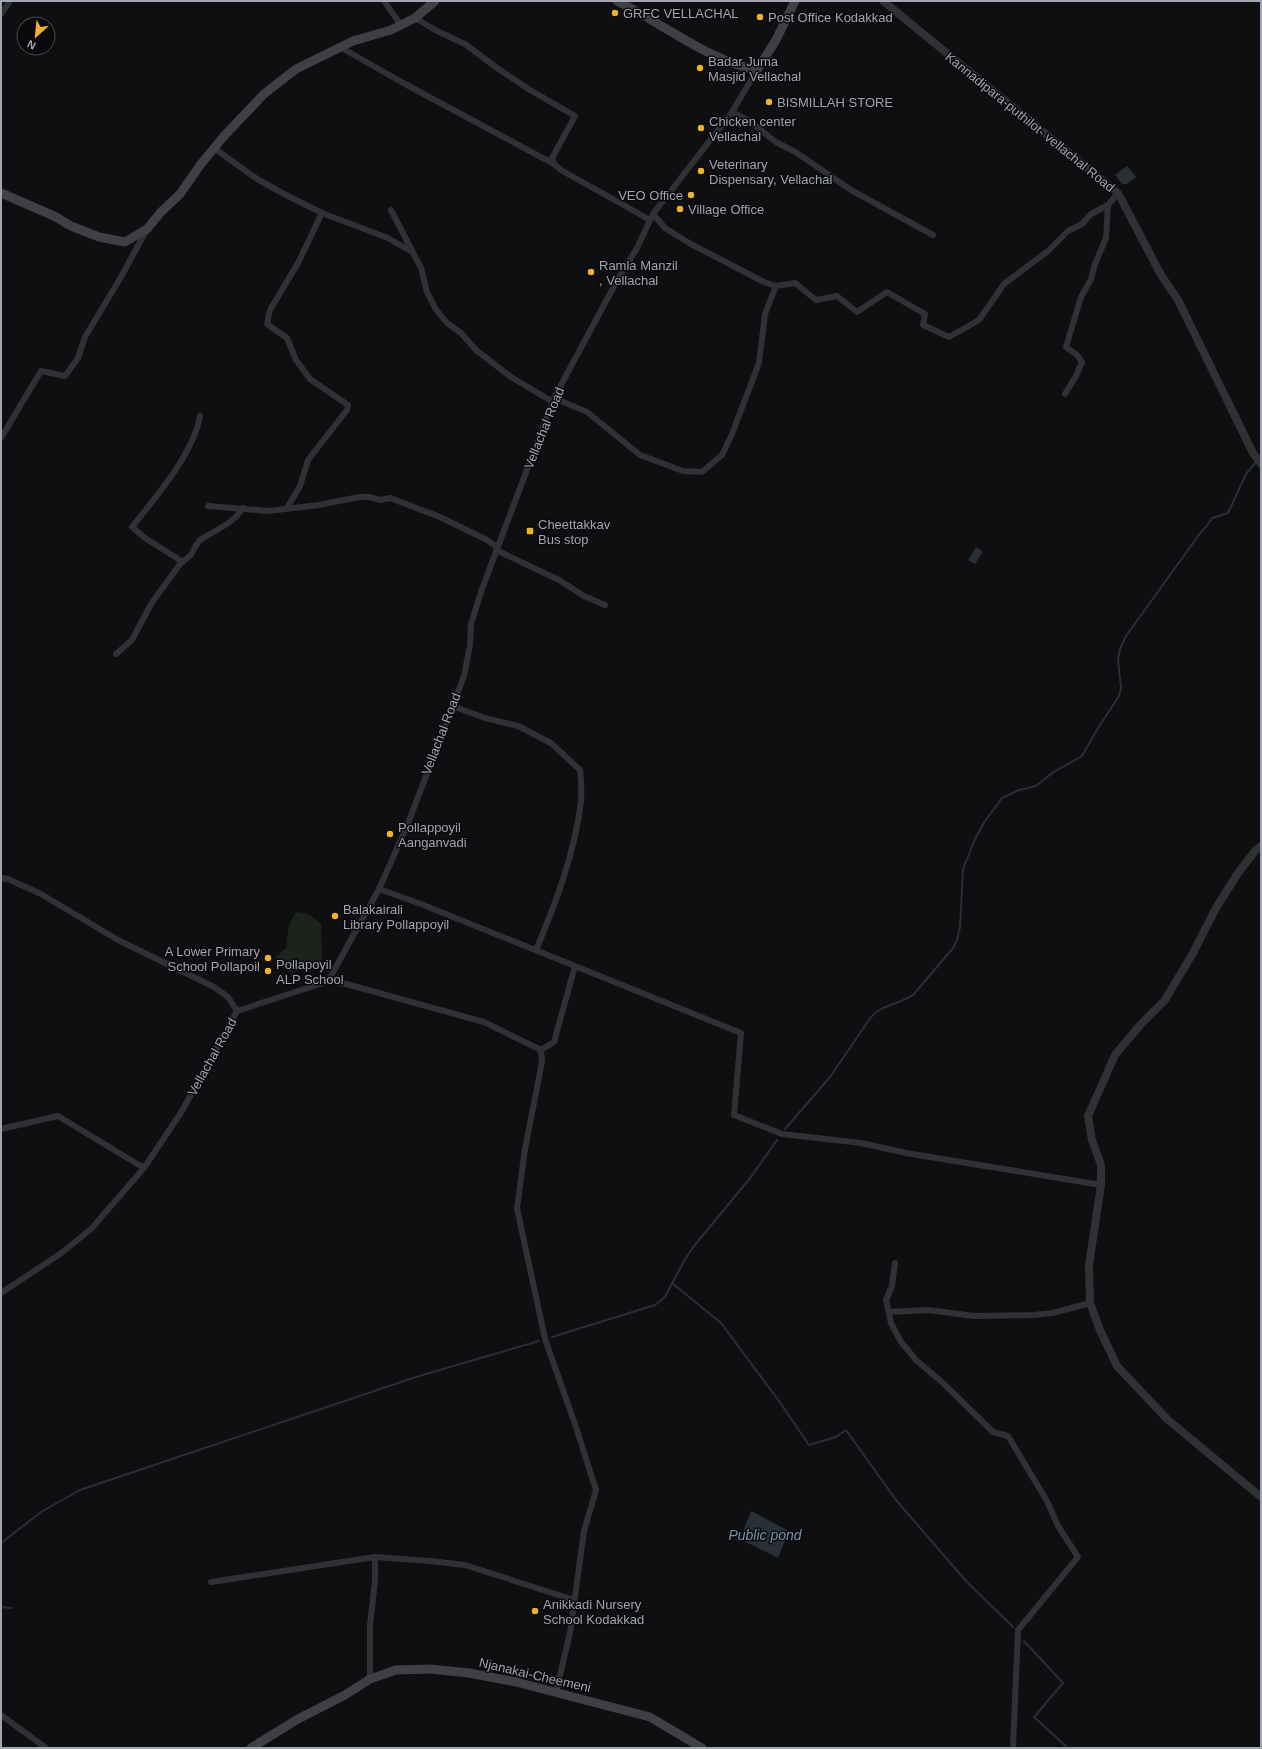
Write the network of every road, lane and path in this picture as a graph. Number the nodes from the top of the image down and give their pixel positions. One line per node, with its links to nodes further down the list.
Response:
1 (10, 1): 7 (street)
2 (384, 1): 9 (street)
3 (435, 1): 8 (main road)
4 (617, 1): 11 (main road)
5 (795, 1): 11 (main road)
6 (883, 1): 16 (street, Kannadipara-puthilot- vellachal Road)
7 (1, 14)
8 (415, 18): 9 (main road); 14 (street)
9 (401, 25): 10 (main road)
10 (340, 47): 13 (main road); 14 (street)
11 (757, 70): 12 (street, Vellachal Road)
12 (732, 112): 20 (street, Vellachal Road); 22 (street)
13 (214, 148): 19 (street); 21 (main road)
14 (554, 164): 20 (street)
15 (1, 193): 21 (main road)
16 (1118, 193): 17 (street); 29 (street, Kannadipara-puthilot- vellachal Road)
17 (1108, 206): 24 (street); 25 (street)
18 (391, 210): 23 (street)
19 (322, 213): 23 (street); 32 (street)
20 (651, 217): 24 (street); 26 (street, Vellachal Road)
21 (147, 229): 28 (street)
22 (933, 235)
23 (413, 252): 26 (street)
24 (776, 286): 26 (street)
25 (1065, 394)
26 (554, 400): 33 (street, Vellachal Road)
27 (200, 416): 34 (street)
28 (1, 438)
29 (1261, 464)
30 (208, 506): 31 (street)
31 (243, 508): 32 (street); 34 (street)
32 (287, 508): 33 (street)
33 (496, 548): 35 (street); 37 (street, Vellachal Road)
34 (183, 562): 36 (street)
35 (605, 605)
36 (116, 654)
37 (452, 706): 40 (street, Vellachal Road); 41 (street)
38 (1261, 846): 48 (street)
39 (1, 878): 44 (street)
40 (379, 889): 41 (street); 43 (street, Vellachal Road)
41 (536, 950): 42 (street)
42 (575, 966): 45 (street); 48 (street)
43 (328, 979): 44 (street, Vellachal Road); 45 (street)
44 (237, 1011): 47 (street, Vellachal Road)
45 (541, 1050): 56 (street)
46 (1, 1129): 47 (street)
47 (144, 1168): 50 (street, Vellachal Road)
48 (1101, 1185): 51 (street)
49 (895, 1263): 52 (street)
50 (1, 1293)
51 (1090, 1303): 52 (street); 53 (street)
52 (889, 1312): 63 (street)
53 (1261, 1497)
54 (375, 1557): 55 (street); 56 (street); 57 (street)
55 (211, 1582)
56 (574, 1600): 58 (street)
57 (370, 1679): 58 (main road, Njanakai-Cheemeni); 61 (main road, Njanakai-Cheemeni)
58 (556, 1692): 62 (main road, Njanakai-Cheemeni)
59 (1, 1715): 60 (street)
60 (46, 1748)
61 (251, 1748)
62 (702, 1748)
63 (1013, 1748)

